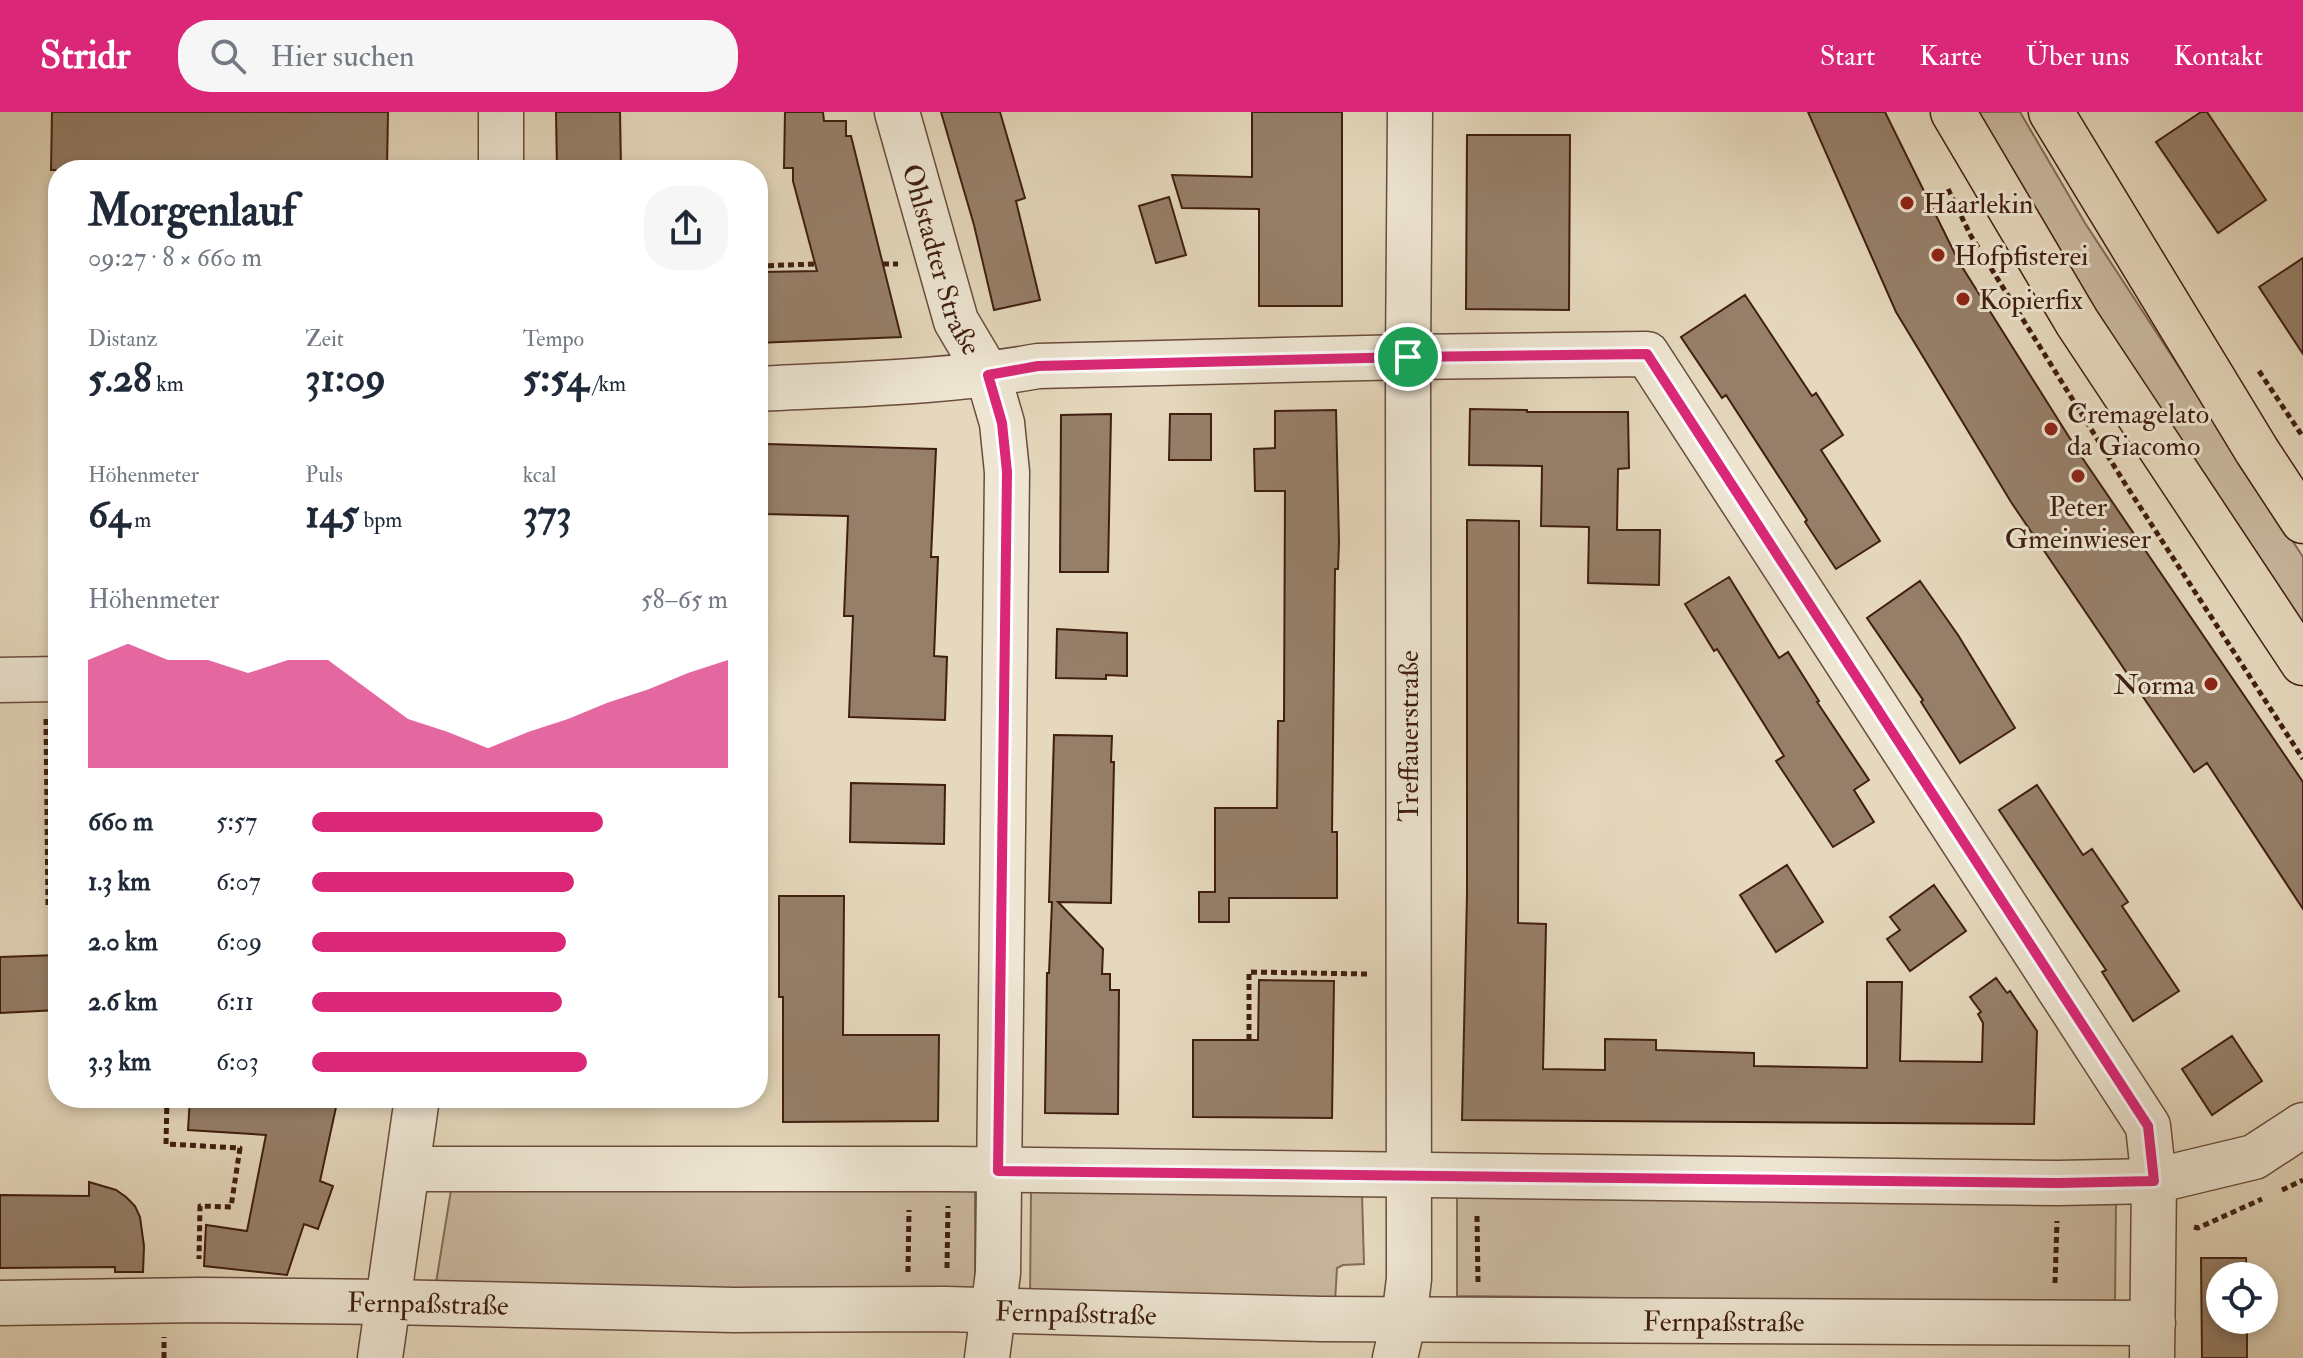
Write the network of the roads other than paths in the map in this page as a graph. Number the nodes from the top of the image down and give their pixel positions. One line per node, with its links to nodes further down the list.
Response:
1 (501, 112): 6 (street)
2 (897, 112): 8 (street, Ohlstadter Straße)
3 (1410, 112): 7 (street, Treffauerstraße)
4 (1953, 112): 11 (main road)
5 (2051, 112): 10 (main road)
6 (501, 160)
7 (1408, 357): 8 (street); 18 (street, Treffauerstraße); 19 (street)
8 (988, 375): 9 (street); 17 (street, Ohlstadter Straße)
9 (768, 389)
10 (2303, 521)
11 (2303, 663)
12 (48, 679): 13 (street)
13 (0, 680)
14 (416, 1108): 16 (street)
15 (2303, 1125): 19 (street)
16 (408, 1169): 17 (street); 20 (street)
17 (998, 1171): 18 (street); 22 (street, Ohlstadter Straße)
18 (1409, 1174): 19 (street); 23 (street, Treffauerstraße)
19 (2154, 1181): 24 (street)
20 (388, 1302): 21 (street, Fernpaßstraße); 22 (street, Fernpaßstraße); 25 (street)
21 (0, 1303)
22 (995, 1311): 23 (street, Fernpaßstraße); 26 (street, Ohlstadter Straße)
23 (1399, 1339): 24 (street, Fernpaßstraße)
24 (2153, 1341)
25 (380, 1358)
26 (987, 1358)

